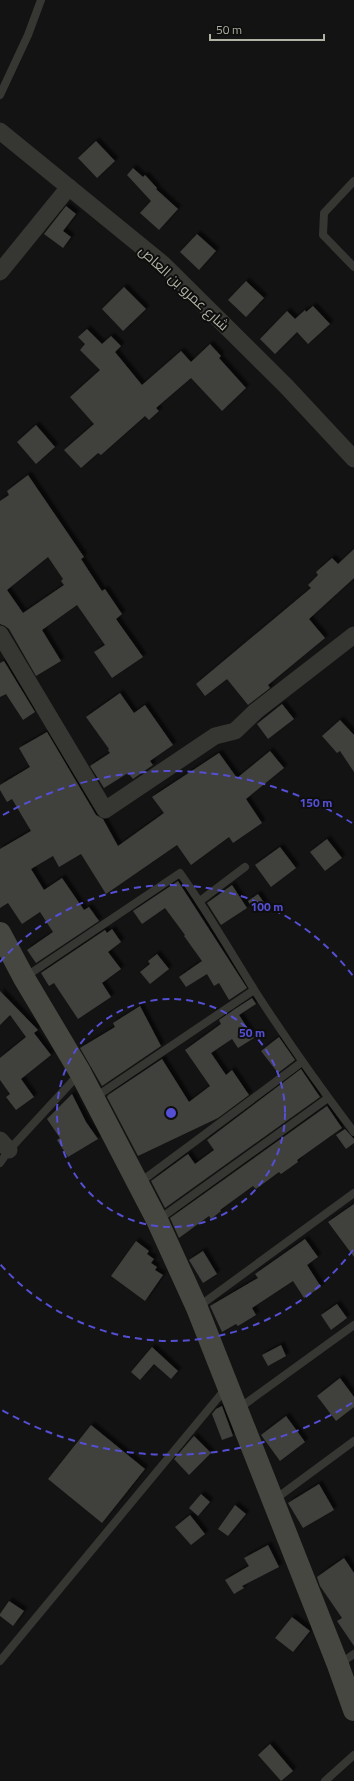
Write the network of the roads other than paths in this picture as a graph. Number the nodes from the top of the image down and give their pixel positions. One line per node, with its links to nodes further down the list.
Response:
1 (41, 0): 2 (lane)
2 (0, 95)
3 (0, 131): 5 (street, شارع عمرو بن العاص)
4 (354, 181): 6 (lane)
5 (69, 187): 7 (street); 8 (street, شارع عمرو بن العاص)
6 (354, 266)
7 (0, 272)
8 (354, 459)
9 (0, 634): 10 (street)
10 (354, 635)
11 (245, 867): 12 (lane)
12 (200, 901): 14 (lane); 15 (lane)
13 (0, 933): 14 (street)
14 (24, 978): 17 (street)
15 (254, 990): 16 (lane); 18 (lane)
16 (302, 1062): 19 (lane); 22 (lane)
17 (80, 1072): 18 (street); 21 (lane)
18 (94, 1098): 22 (street)
19 (328, 1098): 20 (lane); 24 (lane)
20 (354, 1132)
21 (3, 1151)
22 (139, 1184): 24 (street)
23 (354, 1193): 25 (lane)
24 (157, 1220): 25 (street)
25 (197, 1308): 27 (street)
26 (354, 1325): 28 (lane)
27 (227, 1386): 28 (street); 32 (lane)
28 (237, 1409): 30 (street)
29 (354, 1441): 30 (lane)
30 (274, 1500): 31 (street)
31 (346, 1659): 33 (street)
32 (0, 1661)
33 (354, 1710)
34 (354, 1755): 35 (lane)
35 (325, 1781)

